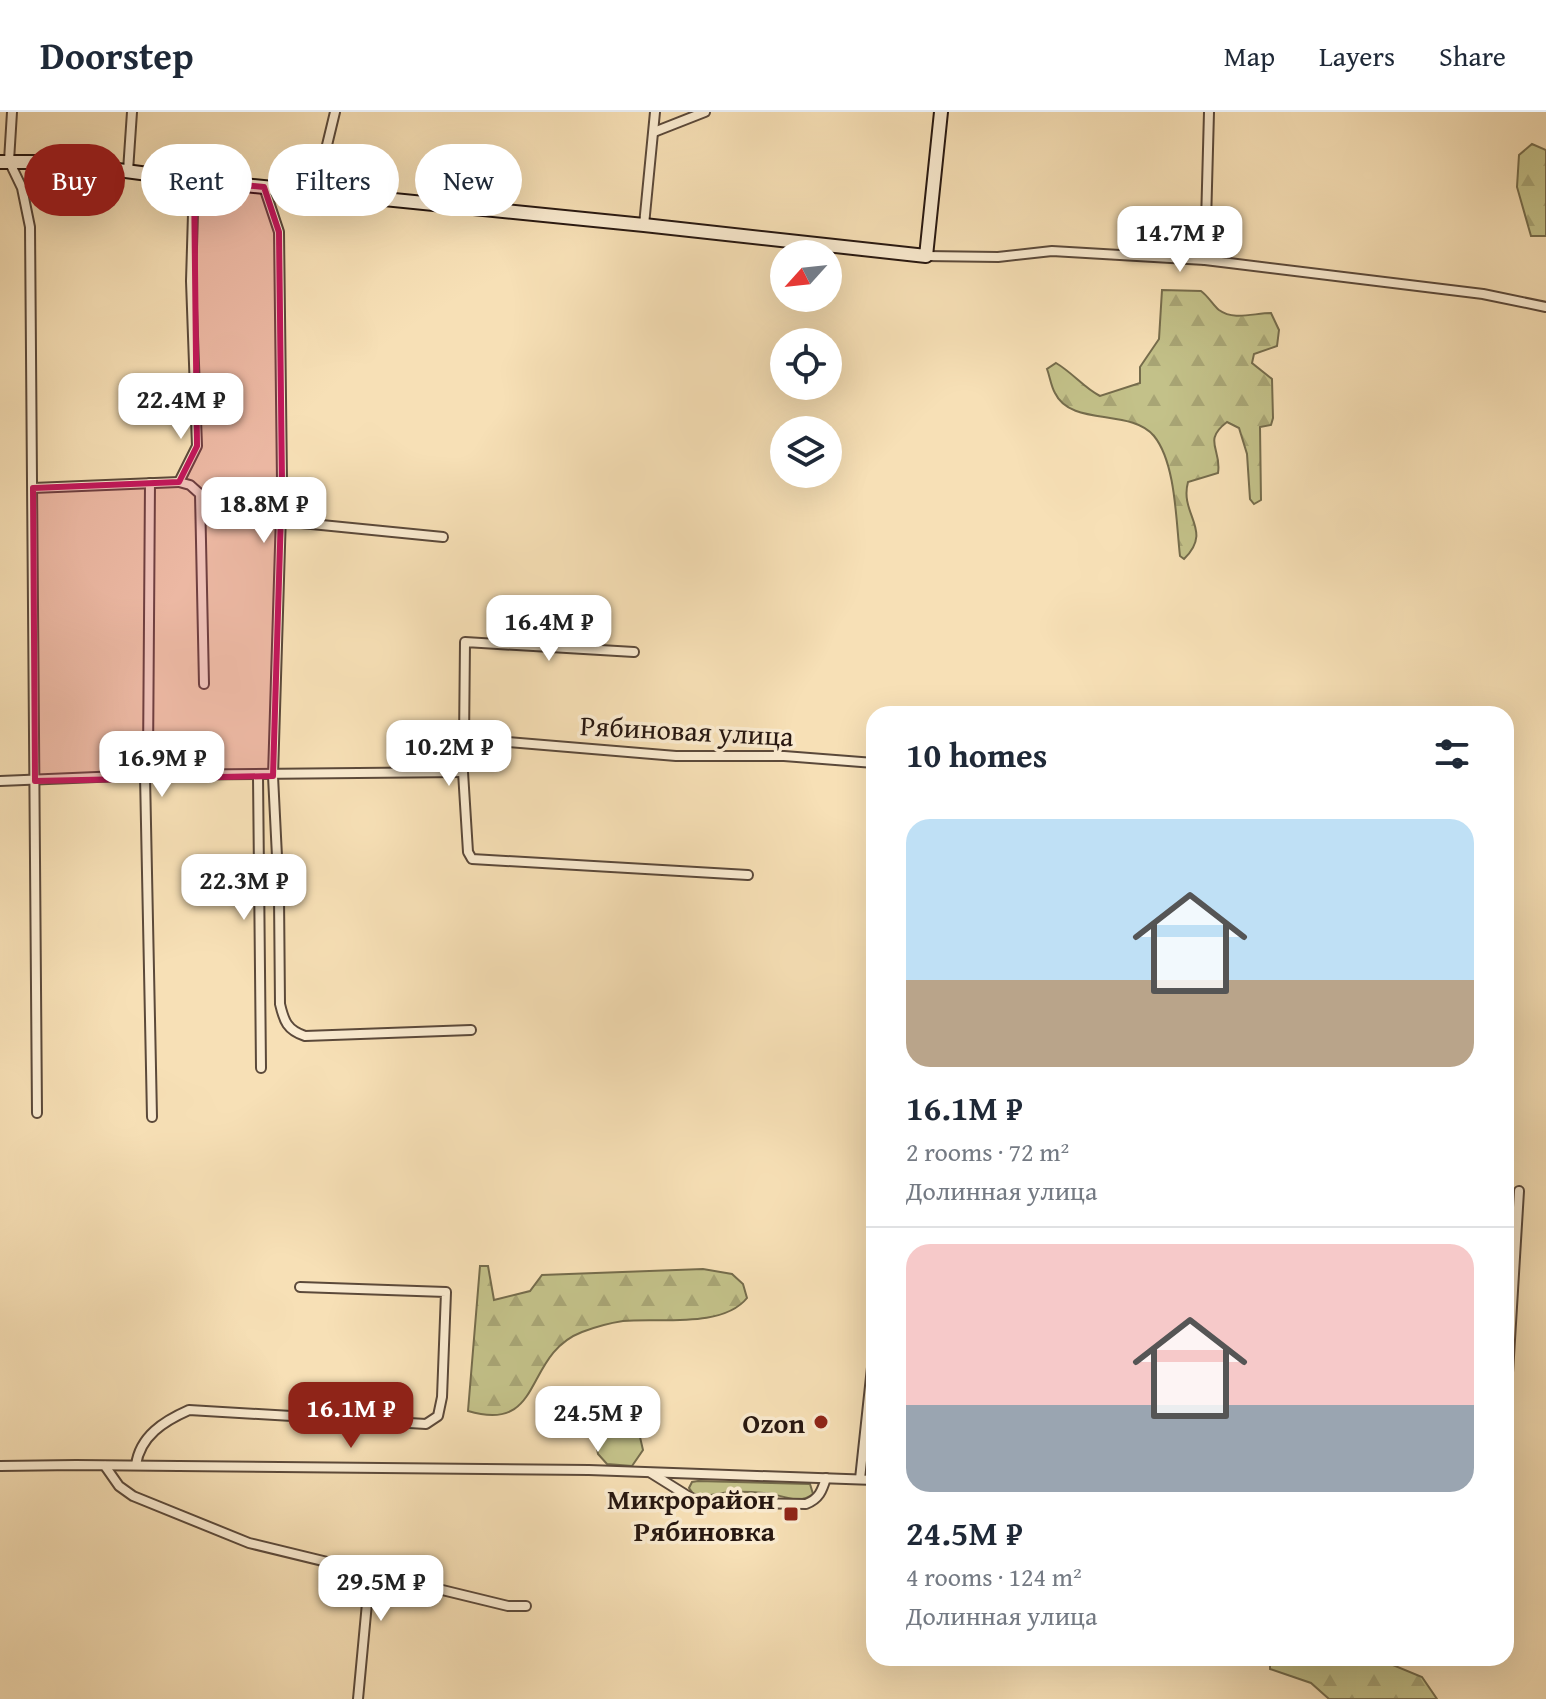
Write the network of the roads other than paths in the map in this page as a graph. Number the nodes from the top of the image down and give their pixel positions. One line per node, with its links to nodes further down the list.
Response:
1 (12, 112): 10 (street)
2 (132, 112): 11 (street)
3 (335, 112): 9 (street)
4 (655, 112): 8 (street)
5 (705, 112): 8 (street)
6 (941, 112): 19 (street)
7 (1209, 112): 20 (street)
8 (654, 132): 18 (street)
9 (327, 144)
10 (5, 162): 11 (street); 24 (street)
11 (128, 171): 12 (street)
12 (141, 173)
13 (252, 186): 14 (street)
14 (264, 187): 15 (street); 25 (street)
15 (268, 187)
16 (399, 200): 18 (street)
17 (193, 216): 22 (street)
18 (644, 225): 19 (street)
19 (926, 256): 20 (street)
20 (1205, 260): 21 (street)
21 (1546, 307)
22 (179, 482): 23 (street); 28 (street)
23 (150, 483): 24 (street); 32 (street)
24 (33, 488): 36 (street)
25 (281, 521): 26 (street); 34 (street)
26 (443, 537)
27 (634, 652): 29 (street)
28 (204, 684)
29 (464, 741): 30 (street, Рябиновая улица); 31 (street)
30 (866, 762)
31 (463, 772): 34 (street); 37 (street)
32 (145, 775): 33 (street); 36 (street); 41 (street)
33 (258, 776): 34 (street); 39 (street)
34 (273, 776): 38 (street)
35 (0, 781): 36 (street)
36 (35, 781): 40 (street)
37 (748, 875)
38 (471, 1030)
39 (261, 1068)
40 (37, 1113)
41 (152, 1117)
42 (1519, 1191): 43 (street)
43 (1514, 1224)
44 (300, 1287): 46 (street)
45 (866, 1434): 51 (street)
46 (136, 1465): 48 (street); 49 (street)
47 (0, 1466): 48 (street)
48 (105, 1466): 53 (street)
49 (651, 1473): 50 (street); 50 (street)
50 (826, 1478): 51 (street)
51 (860, 1479): 52 (street)
52 (866, 1479)
53 (344, 1565): 54 (street); 55 (street)
54 (526, 1606)
55 (358, 1699)

